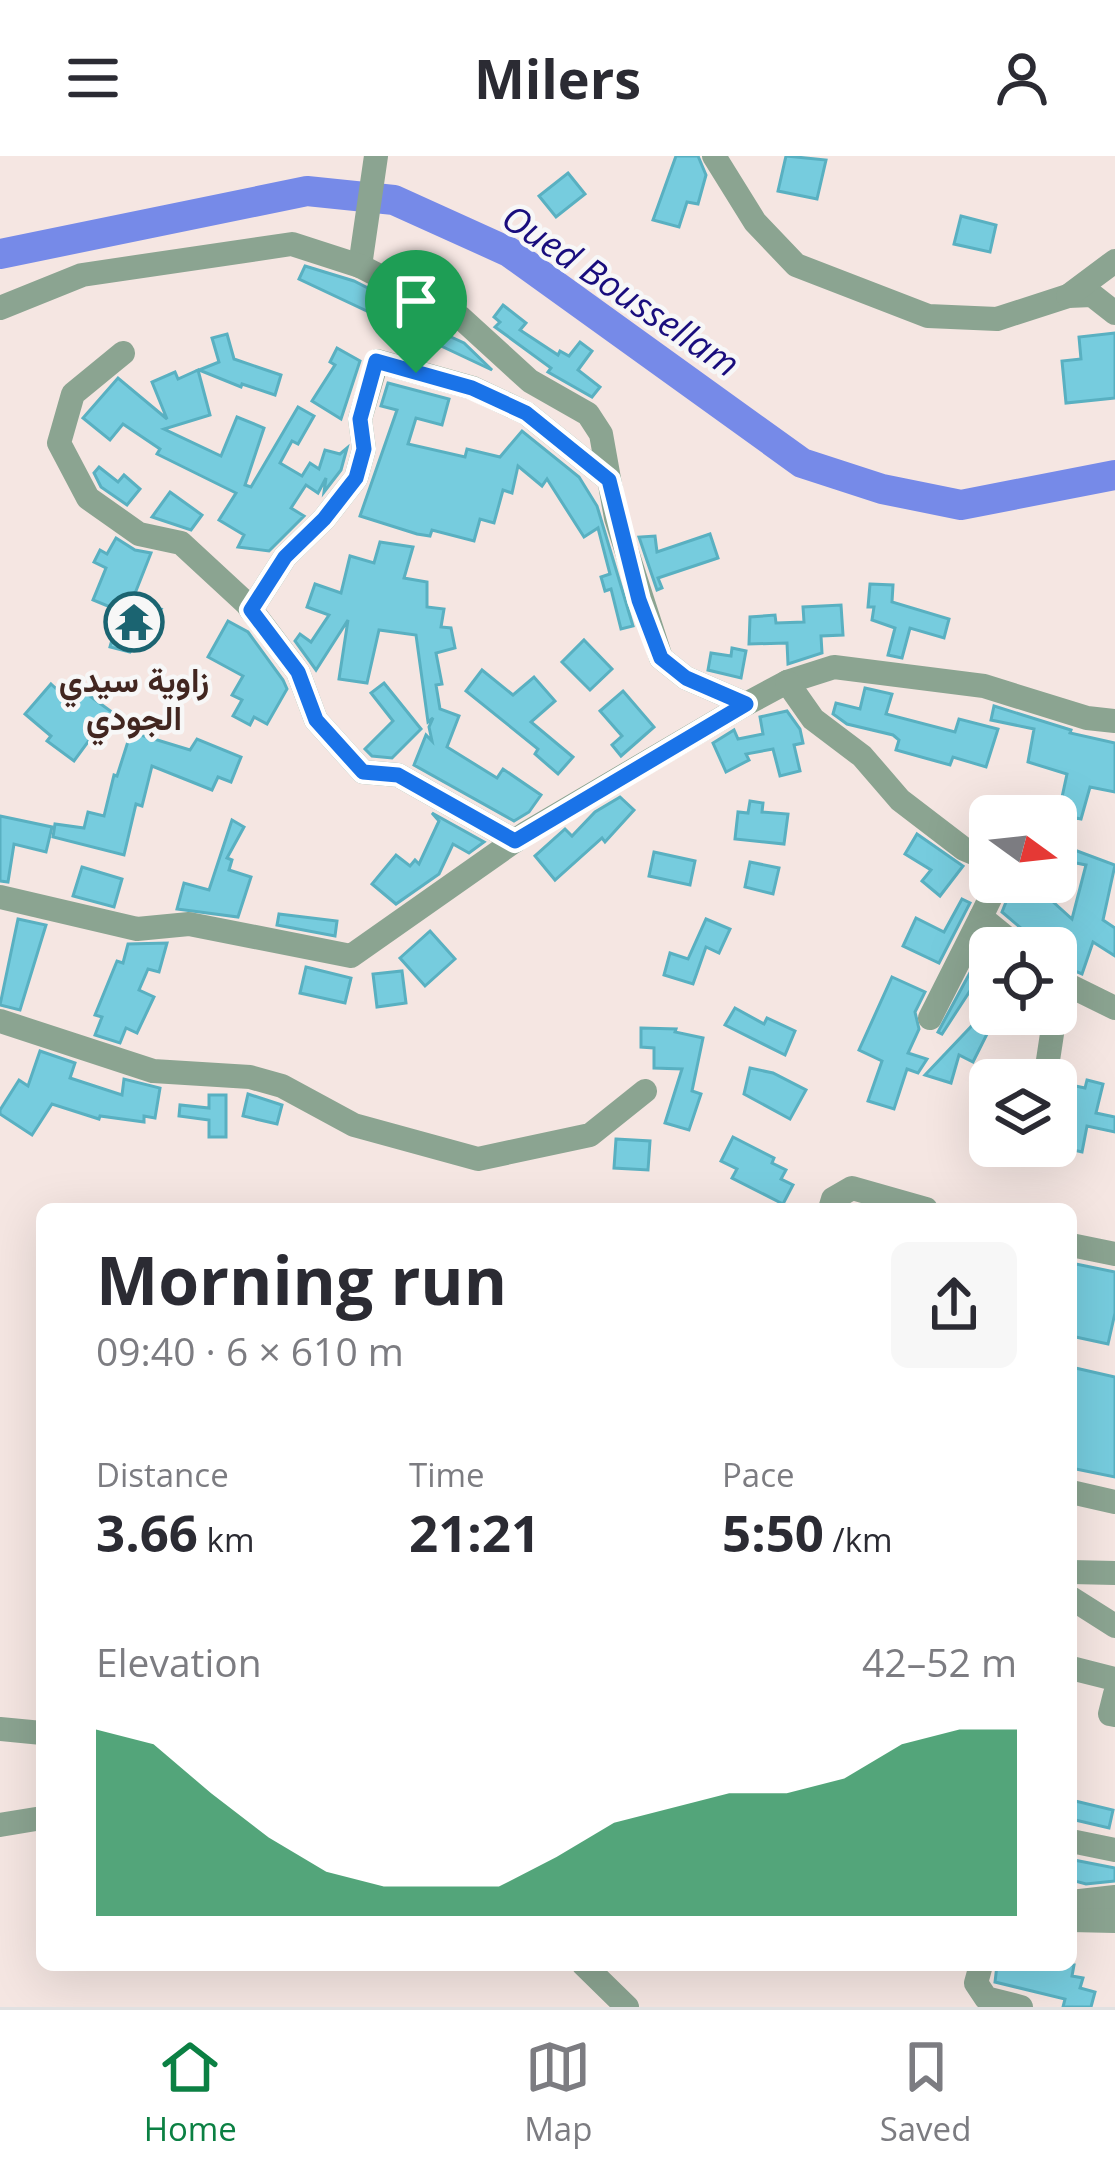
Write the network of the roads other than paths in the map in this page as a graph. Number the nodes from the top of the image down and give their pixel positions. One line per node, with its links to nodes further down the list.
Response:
1 (376, 156): 4 (street)
2 (714, 156): 5 (street)
3 (1115, 261): 5 (street)
4 (360, 266): 6 (street); 9 (street)
5 (1068, 296): 7 (street)
6 (0, 308)
7 (1115, 313)
8 (123, 352): 10 (street)
9 (609, 480): 10 (street); 12 (street)
10 (251, 610): 14 (street)
11 (787, 682): 12 (street); 13 (street); 15 (street)
12 (746, 704): 14 (street)
13 (1115, 721)
14 (515, 841): 16 (street)
15 (969, 851)
16 (0, 897)
17 (988, 903): 18 (street)
18 (981, 917): 19 (street); 22 (street)
19 (993, 927)
20 (1077, 990): 21 (street)
21 (1115, 1007)
22 (930, 1018)
23 (0, 1021): 24 (street)
24 (645, 1091)
25 (832, 1203): 26 (street)
26 (905, 1203)
27 (1077, 1246): 28 (street)
28 (1115, 1254)
29 (1077, 1493): 30 (street)
30 (1115, 1502)
31 (1077, 1572): 32 (street)
32 (1115, 1573)
33 (1077, 1602): 34 (street)
34 (1115, 1625)
35 (1077, 1669): 36 (street)
36 (1115, 1679)
37 (1115, 1694): 38 (street)
38 (1115, 1715)
39 (0, 1729): 40 (street)
40 (36, 1732)
41 (36, 1819): 42 (street)
42 (0, 1825)
43 (1115, 1897): 44 (street)
44 (1077, 1901)
45 (1077, 1920): 46 (street)
46 (1115, 1921)
47 (590, 1971): 49 (street)
48 (979, 1971): 50 (street)
49 (627, 2007)
50 (1021, 2007)

